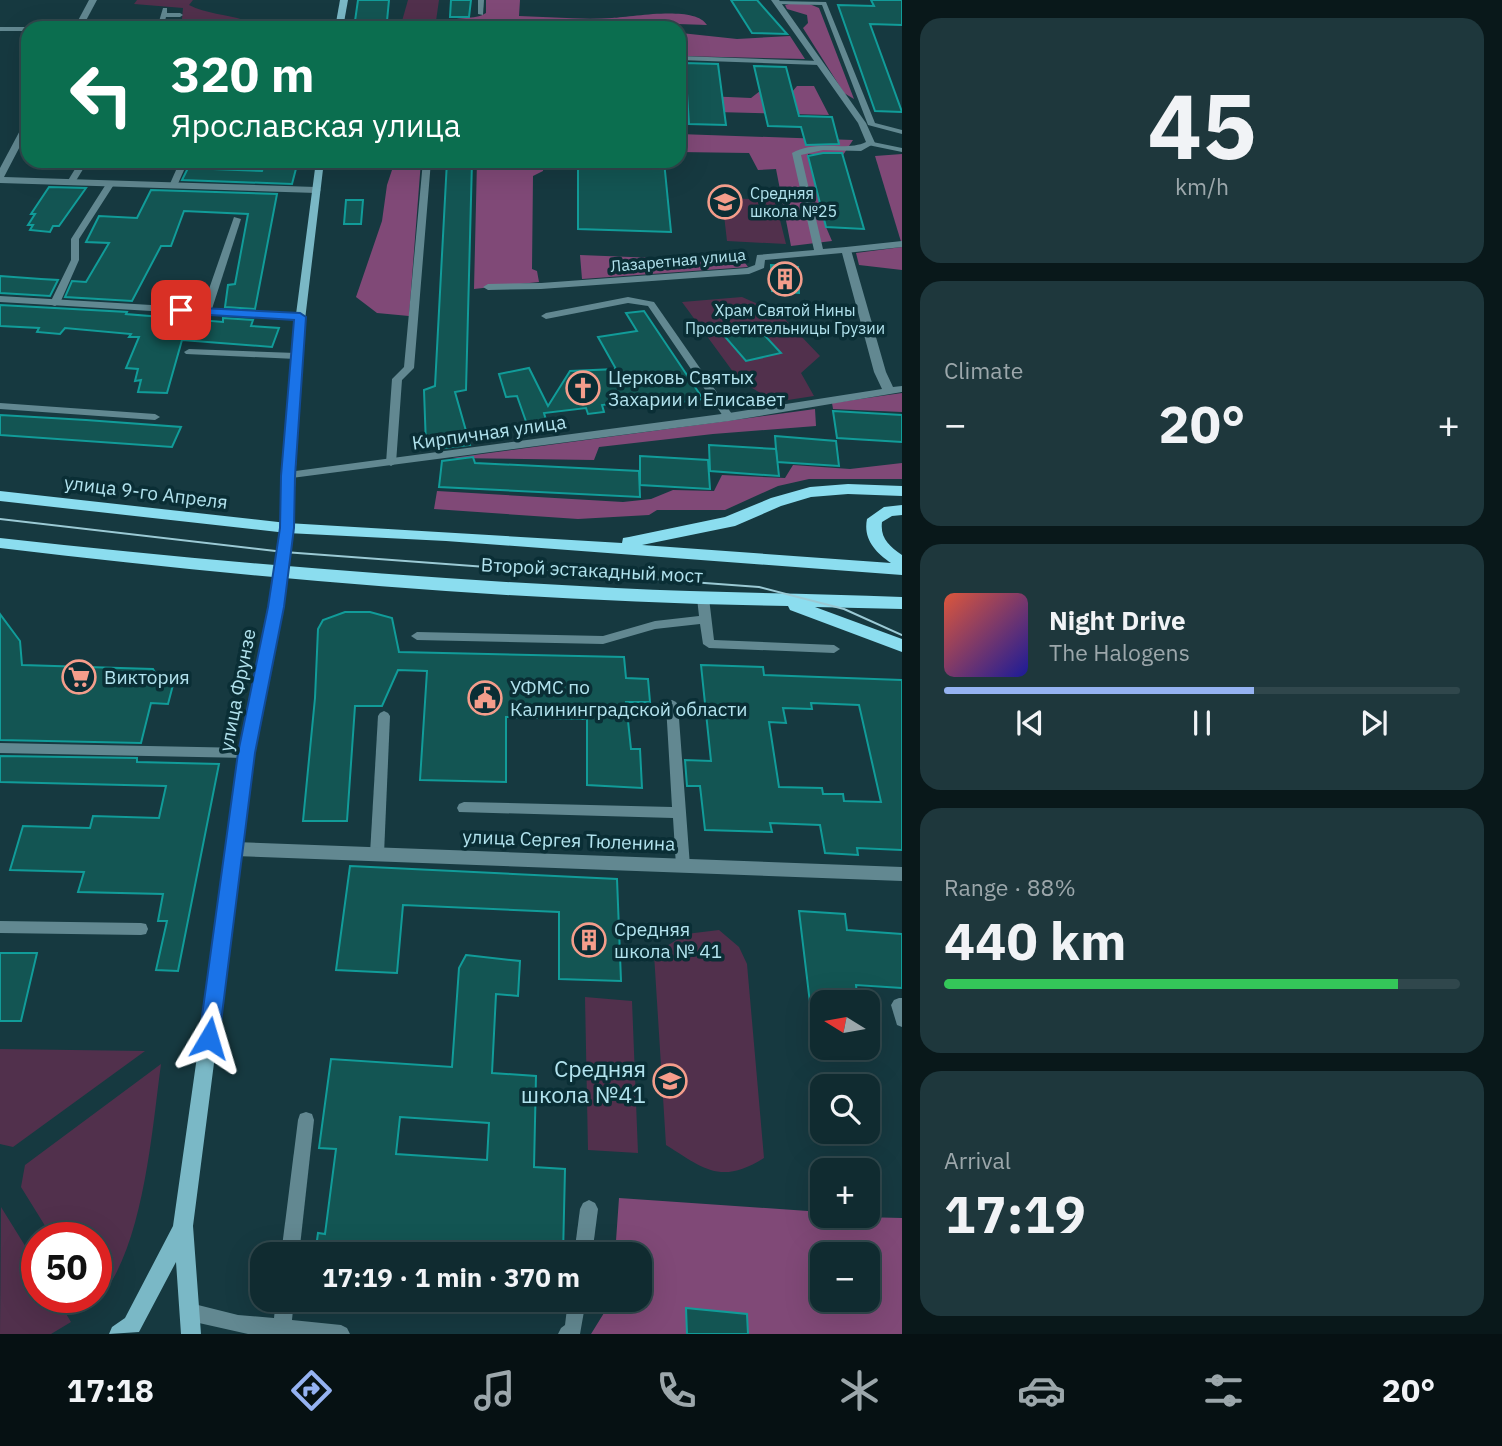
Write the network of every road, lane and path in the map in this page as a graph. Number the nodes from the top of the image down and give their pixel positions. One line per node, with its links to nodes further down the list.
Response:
1 (93, 0): 7 (street)
2 (344, 0): 9 (main road)
3 (481, 0): 5 (lane)
4 (776, 1): 14 (street); 16 (lane)
5 (481, 14)
6 (180, 15): 8 (lane)
7 (82, 21)
8 (162, 21)
9 (340, 21)
10 (3, 29): 11 (street); 12 (street)
11 (21, 29)
12 (0, 40)
13 (686, 58): 14 (lane)
14 (819, 63): 15 (street)
15 (862, 123): 16 (lane); 19 (street)
16 (872, 125): 17 (lane)
17 (902, 132)
18 (21, 137): 25 (street)
19 (871, 143): 20 (lane); 33 (street)
20 (902, 150)
21 (80, 168): 26 (lane)
22 (181, 168): 28 (lane)
23 (319, 168): 29 (main road, улица Фрунзе)
24 (426, 168): 46 (lane)
25 (0, 178): 26 (street)
26 (71, 182): 27 (street)
27 (111, 183): 28 (street); 36 (lane)
28 (173, 186): 29 (street)
29 (316, 190): 39 (main road, улица Фрунзе)
30 (237, 219): 37 (lane)
31 (902, 244): 32 (lane, Лазаретная улица)
32 (846, 250): 33 (street, Лазаретная улица); 42 (street)
33 (820, 252): 34 (street, Лазаретная улица)
34 (488, 287)
35 (0, 299): 36 (street)
36 (55, 303): 37 (street)
37 (206, 312): 39 (street)
38 (546, 316): 45 (lane)
39 (300, 317): 41 (main road, улица Фрунзе)
40 (189, 352): 41 (lane)
41 (296, 356): 47 (main road, улица Фрунзе)
42 (896, 390): 45 (street, Кирпичная улица)
43 (0, 406): 44 (lane)
44 (155, 416)
45 (729, 417): 46 (street, Кирпичная улица)
46 (391, 463): 47 (street, Кирпичная улица)
47 (288, 476): 51 (main road, улица Фрунзе)
48 (902, 491): 53 (main road)
49 (0, 496): 51 (main road, улица 9-го Апреля)
50 (902, 510): 54 (main road)
51 (287, 528): 53 (main road, Второй эстакадный мост); 56 (main road, улица Фрунзе)
52 (4, 544): 56 (main road)
53 (601, 546): 55 (main road, Второй эстакадный мост)
54 (902, 562)
55 (902, 569)
56 (281, 572): 57 (main road, Второй эстакадный мост); 67 (main road, улица Фрунзе)
57 (703, 598): 58 (main road, Второй эстакадный мост); 60 (lane)
58 (779, 601): 59 (main road, Второй эстакадный мост); 62 (main road)
59 (902, 603)
60 (706, 619): 61 (lane); 63 (lane)
61 (417, 636)
62 (902, 646)
63 (834, 649)
64 (672, 705): 69 (lane)
65 (384, 716): 71 (lane)
66 (0, 748): 67 (lane)
67 (247, 753): 70 (main road, улица Фрунзе)
68 (464, 808): 69 (lane)
69 (679, 813): 72 (lane)
70 (235, 849): 71 (street, улица Сергея Тюленина); 80 (main road, улица Фрунзе)
71 (377, 854): 72 (street, улица Сергея Тюленина)
72 (683, 866): 73 (street, улица Сергея Тюленина)
73 (902, 874)
74 (0, 927): 75 (lane)
75 (141, 929)
76 (902, 1006): 77 (lane)
77 (902, 1020)
78 (306, 1120): 81 (lane)
79 (589, 1209): 82 (lane)
80 (183, 1226): 83 (main road, улица Фрунзе); 87 (main road, улица Фрунзе)
81 (292, 1242)
82 (585, 1242)
83 (190, 1312): 86 (lane); 88 (main road, улица Фрунзе)
84 (284, 1312): 86 (lane)
85 (575, 1312): 90 (lane)
86 (282, 1329): 89 (lane)
87 (119, 1334)
88 (191, 1334)
89 (341, 1334)
90 (567, 1334)

